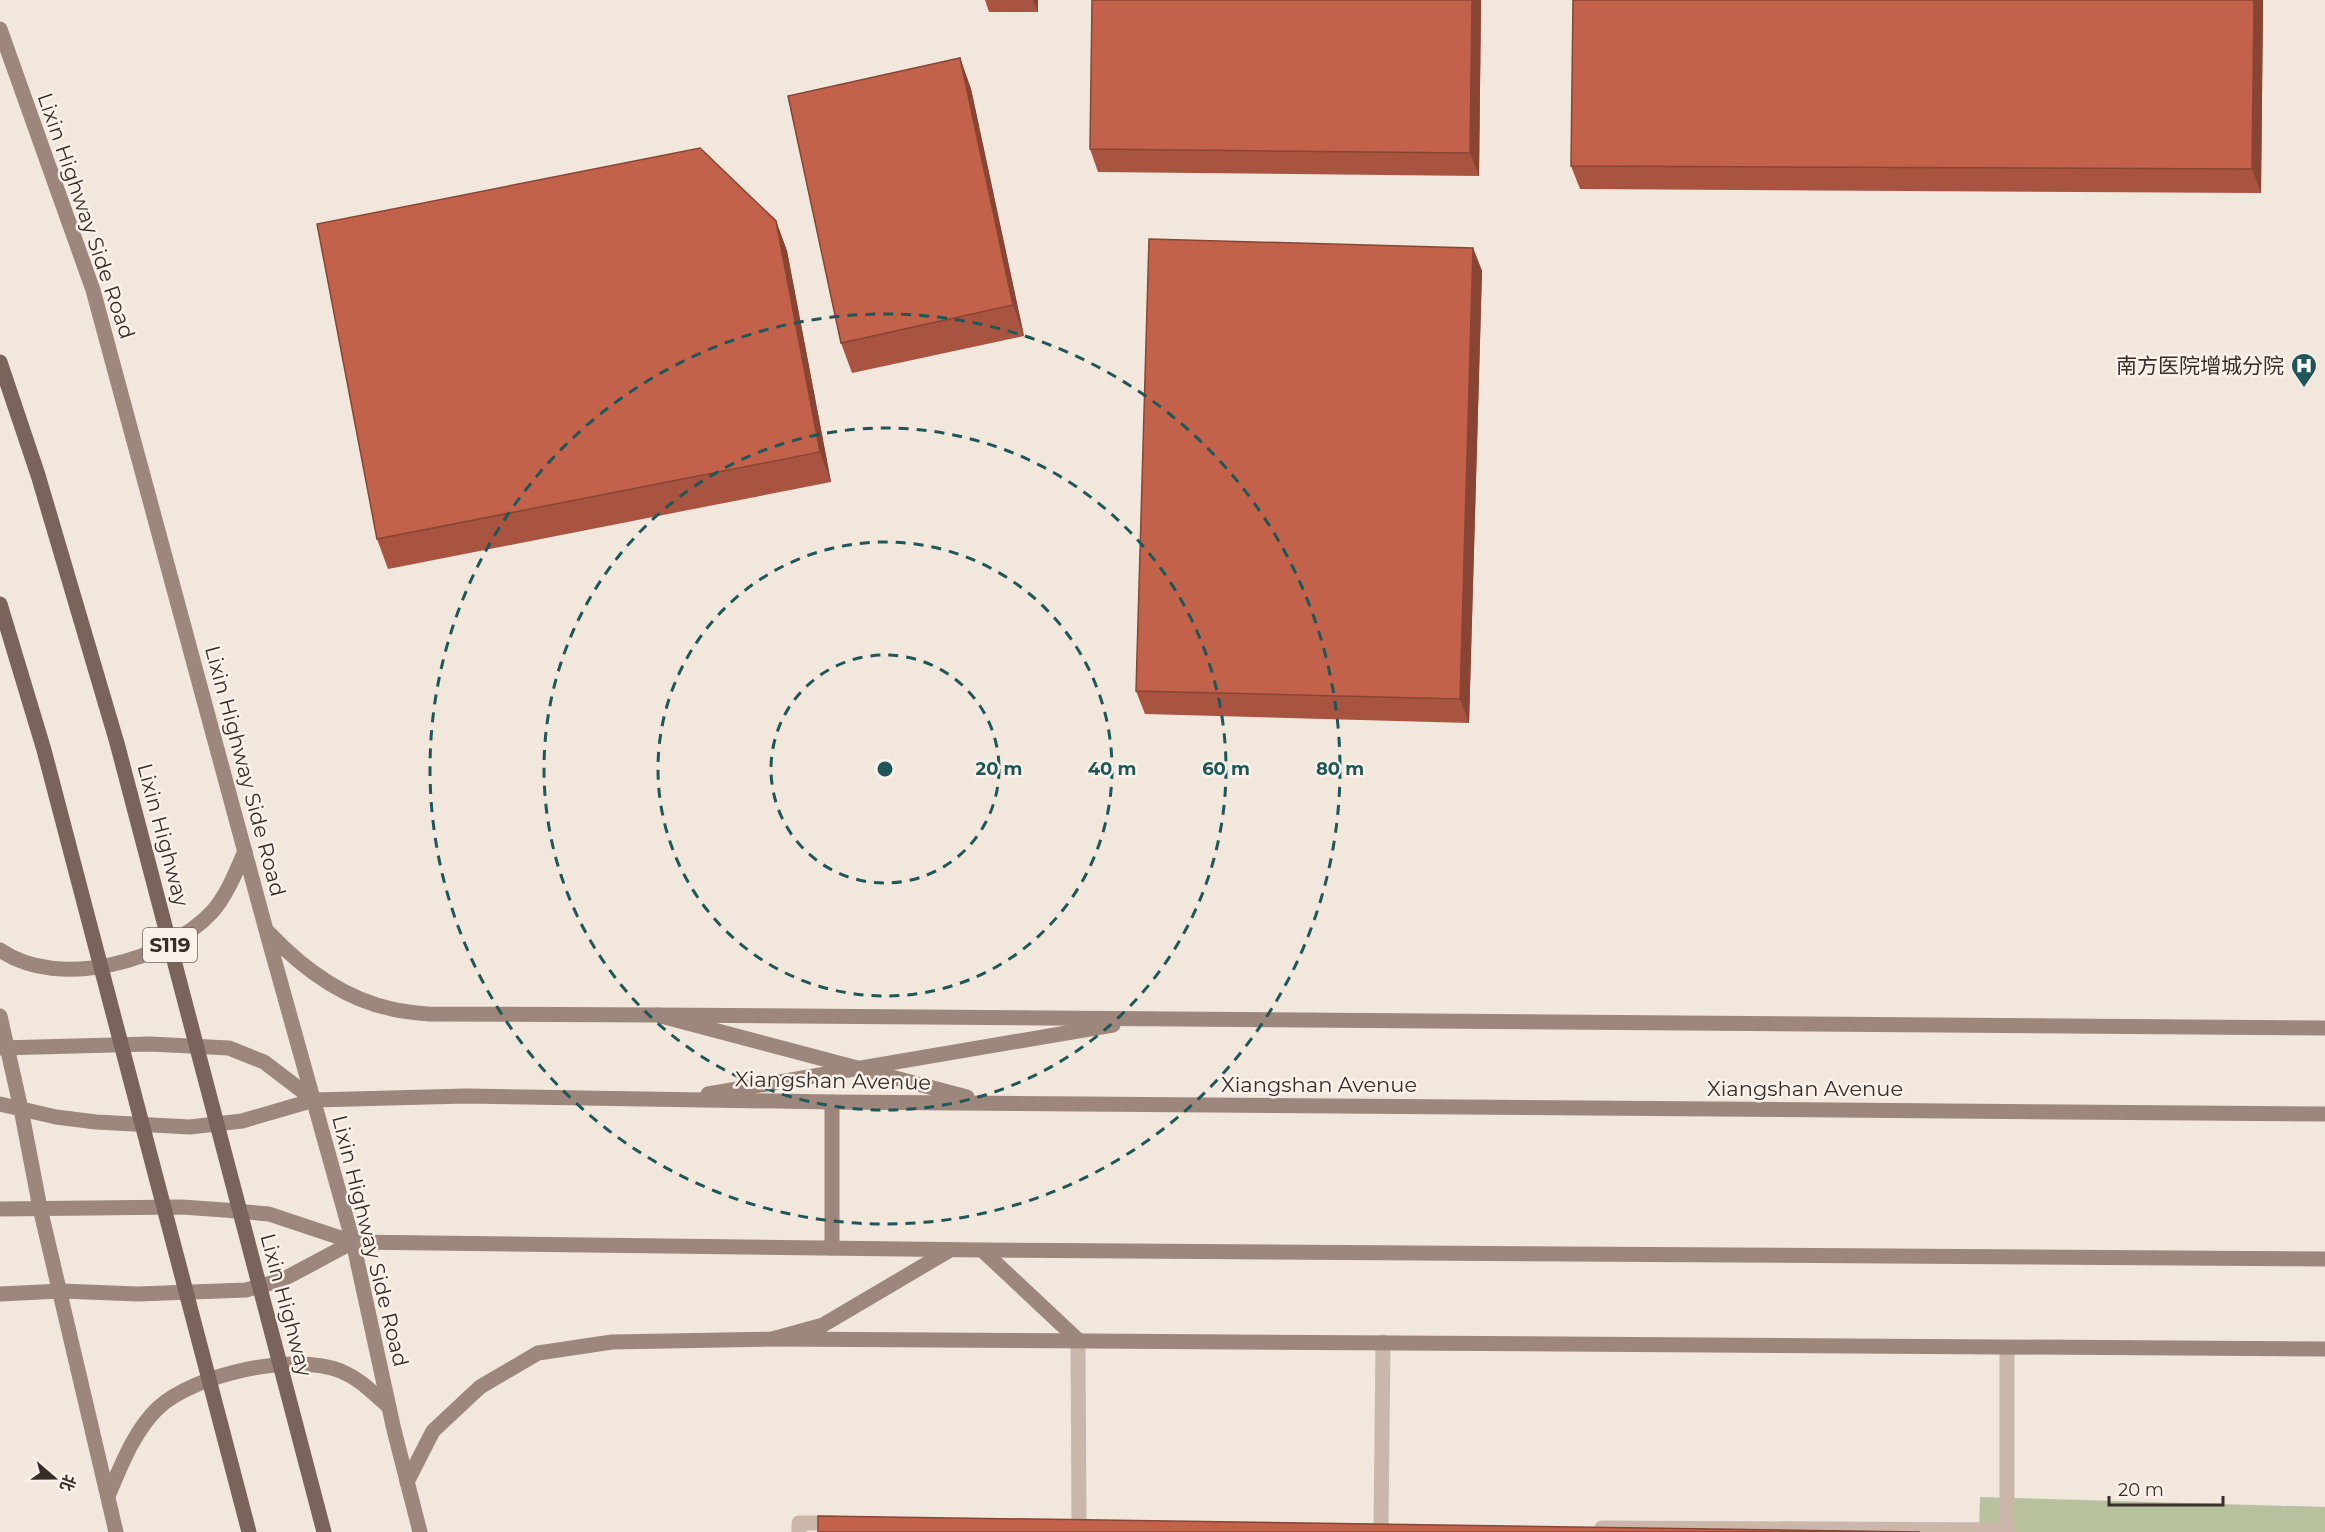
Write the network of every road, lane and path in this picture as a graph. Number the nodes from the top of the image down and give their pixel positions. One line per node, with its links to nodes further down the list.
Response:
1 (0, 29): 4 (main road, Lixin Highway Side Road)
2 (0, 362): 44 (main road, Lixin Highway / S119, bridge)
3 (0, 604): 43 (main road, bridge)
4 (245, 851): 5 (main road, Lixin Highway Side Road); 6 (main road)
5 (266, 930): 8 (main road); 13 (main road, Lixin Highway Side Road)
6 (0, 950)
7 (0, 1016): 11 (main road)
8 (657, 1016): 9 (main road); 12 (main road)
9 (1155, 1018): 10 (main road); 12 (main road)
10 (2325, 1028)
11 (2, 1045): 13 (main road); 18 (main road)
12 (858, 1069): 14 (main road); 16 (main road)
13 (314, 1100): 14 (main road, Xiangshan Avenue); 18 (main road, Xiangshan Avenue); 22 (main road, Lixin Highway Side Road)
14 (670, 1101): 15 (main road, Xiangshan Avenue)
15 (832, 1102): 16 (main road, Xiangshan Avenue); 23 (main road)
16 (991, 1103): 19 (main road, Xiangshan Avenue)
17 (0, 1104): 18 (main road, Xiangshan Avenue)
18 (21, 1109): 20 (main road)
19 (2325, 1114)
20 (40, 1208): 21 (main road); 22 (main road); 27 (main road)
21 (0, 1209)
22 (353, 1242): 23 (main road); 27 (main road); 34 (main road, Lixin Highway Side Road)
23 (832, 1248): 24 (main road)
24 (950, 1249): 25 (main road); 29 (main road)
25 (982, 1250): 26 (main road); 30 (main road)
26 (2325, 1259)
27 (61, 1291): 28 (main road); 36 (main road)
28 (0, 1294)
29 (772, 1339): 30 (main road); 35 (main road)
30 (1078, 1340): 31 (main road); 38 (lane)
31 (1383, 1341): 32 (main road); 39 (lane)
32 (2007, 1348): 33 (main road); 41 (lane)
33 (2325, 1349)
34 (388, 1406): 35 (main road, Lixin Highway Side Road); 36 (main road)
35 (408, 1482): 45 (main road, Lixin Highway Side Road)
36 (108, 1496): 42 (main road)
37 (857, 1523): 46 (lane)
38 (1079, 1524)
39 (1381, 1526)
40 (1582, 1527): 41 (lane)
41 (2007, 1531)
42 (116, 1532)
43 (249, 1532)
44 (324, 1532)
45 (420, 1532)
46 (799, 1532)

